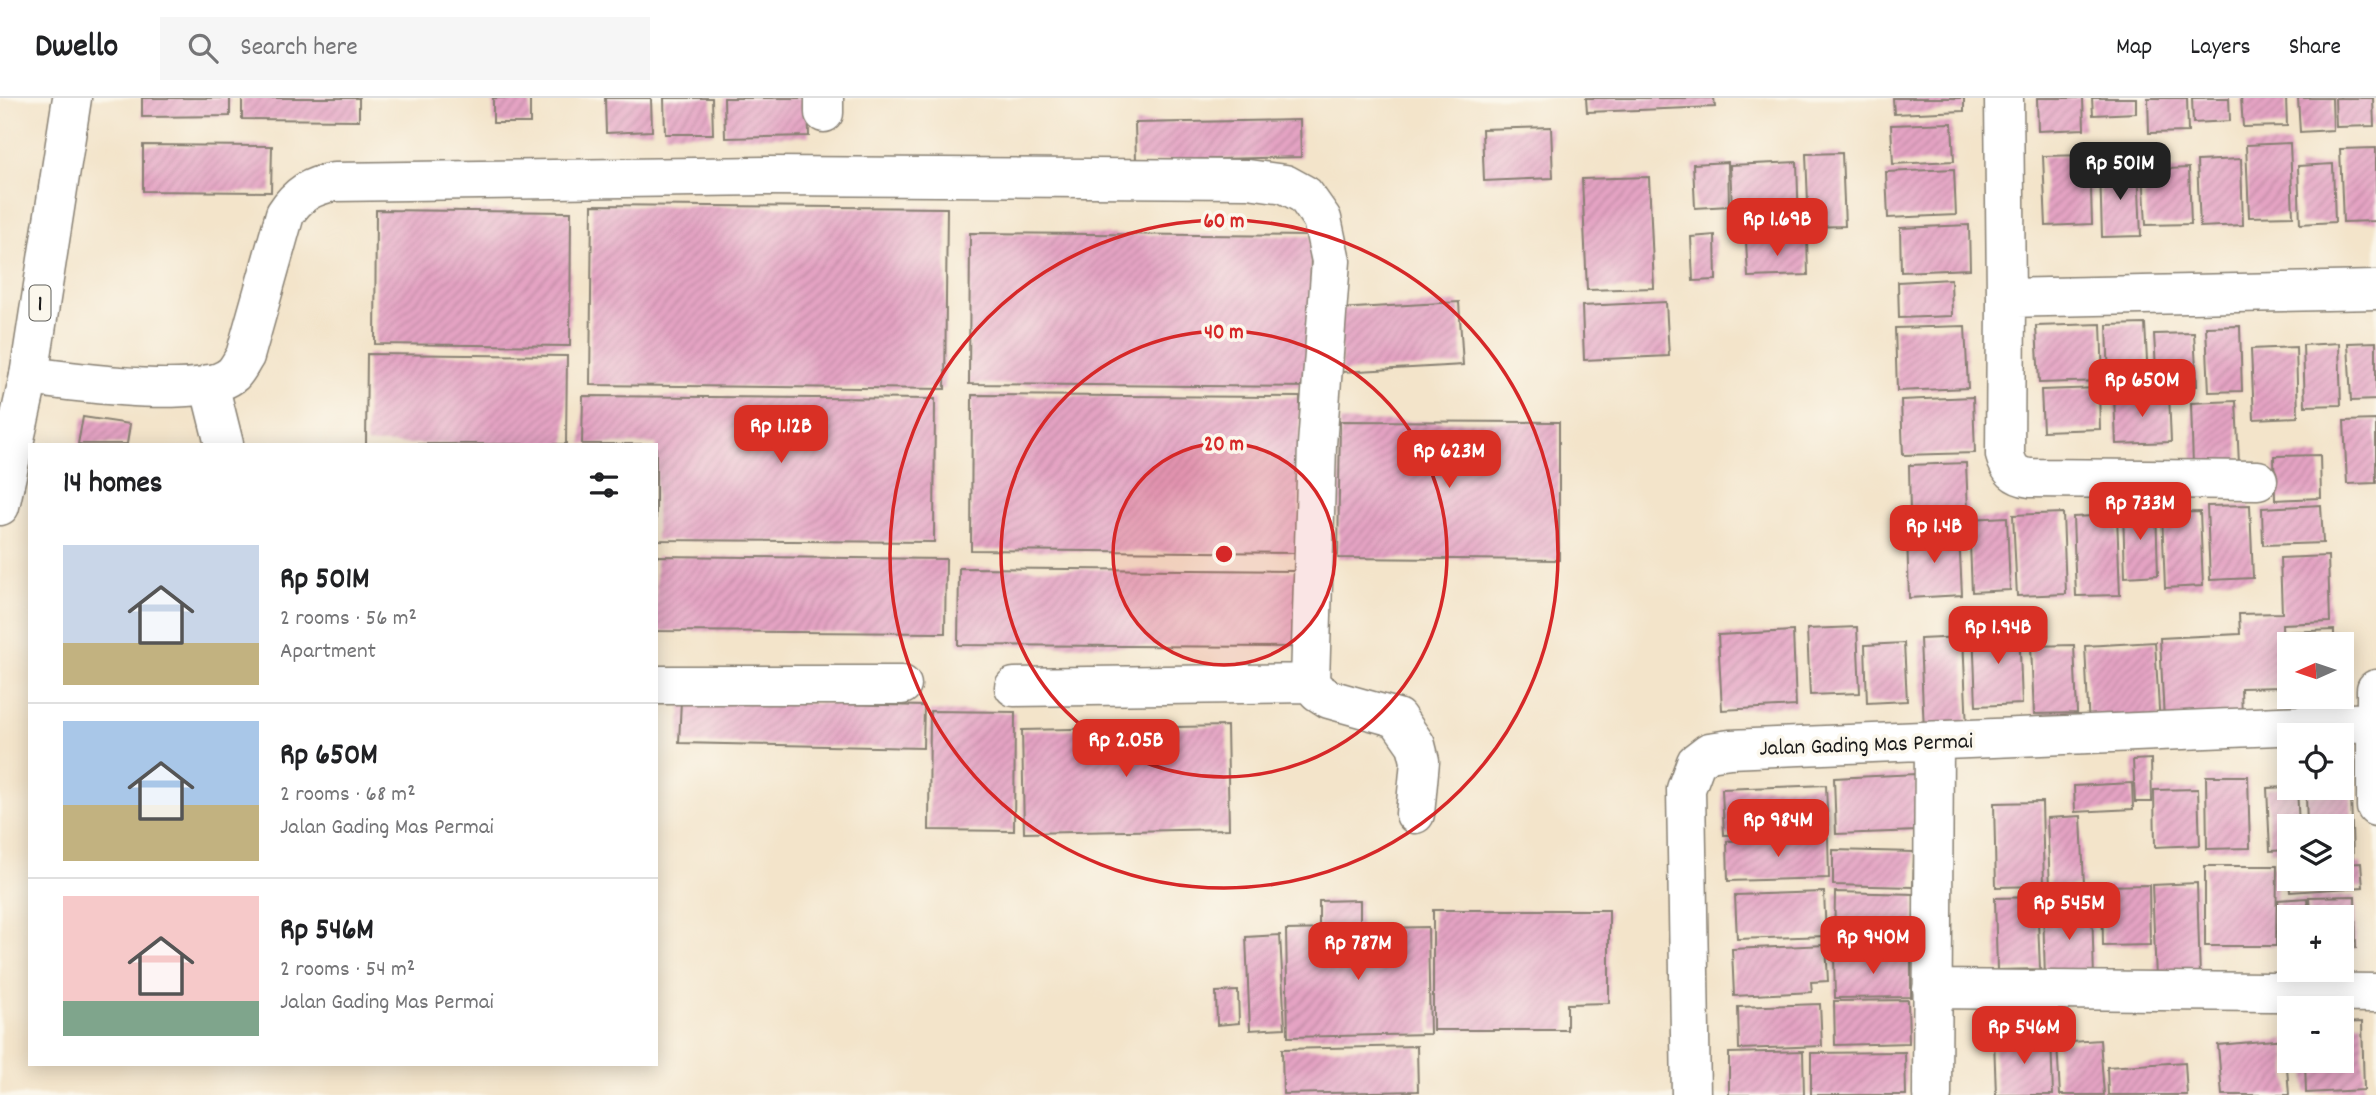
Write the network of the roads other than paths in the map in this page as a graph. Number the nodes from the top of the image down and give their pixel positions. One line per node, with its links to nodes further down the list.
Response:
1 (72, 98): 5 (main road, 1)
2 (2004, 98): 4 (main road)
3 (2376, 290): 4 (main road)
4 (2006, 298): 8 (main road)
5 (29, 376): 6 (main road); 9 (main road, 1)
6 (209, 384): 7 (main road); 10 (main road)
7 (224, 443)
8 (2258, 480)
9 (0, 506)
10 (1310, 683): 13 (main road); 17 (main road)
11 (658, 685): 12 (main road)
12 (902, 685)
13 (1014, 687)
14 (2375, 706): 15 (main road, Jalan Gading Mas Permai); 16 (main road)
15 (1934, 742): 18 (main road); 20 (main road, Jalan Gading Mas Permai)
16 (2376, 807)
17 (1415, 814)
18 (1932, 989): 19 (main road); 21 (main road)
19 (2376, 993)
20 (1691, 1095)
21 (1932, 1095)

